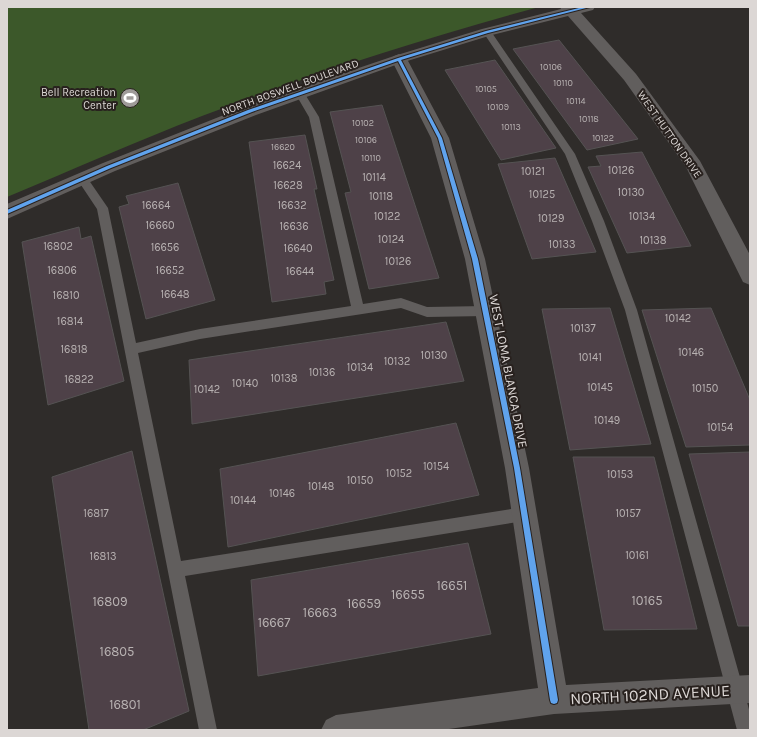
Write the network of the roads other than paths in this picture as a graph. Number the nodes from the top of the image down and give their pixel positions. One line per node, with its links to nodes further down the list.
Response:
1 (588, 7): 2 (street, NORTH BOSWELL BOULEVARD)
2 (568, 9): 3 (street, NORTH BOSWELL BOULEVARD); 8 (street, WEST HUTTON DRIVE)
3 (487, 32): 4 (street, NORTH BOSWELL BOULEVARD); 14 (lane)
4 (399, 59): 5 (street, NORTH BOSWELL BOULEVARD); 10 (street, WEST LOMA BLANCA DRIVE)
5 (300, 93): 6 (street, NORTH BOSWELL BOULEVARD); 9 (lane)
6 (82, 179): 7 (street, NORTH BOSWELL BOULEVARD); 11 (lane)
7 (7, 212)
8 (750, 278)
9 (358, 309): 10 (lane); 11 (lane)
10 (486, 311): 12 (street, WEST LOMA BLANCA DRIVE)
11 (130, 350): 13 (lane)
12 (524, 514): 13 (lane); 15 (street, WEST LOMA BLANCA DRIVE)
13 (175, 570): 16 (lane)
14 (742, 689): 15 (street, NORTH 102ND AVENUE); 18 (lane)
15 (554, 700): 17 (street, NORTH 102ND AVENUE)
16 (208, 730)
17 (336, 730)
18 (746, 730)

